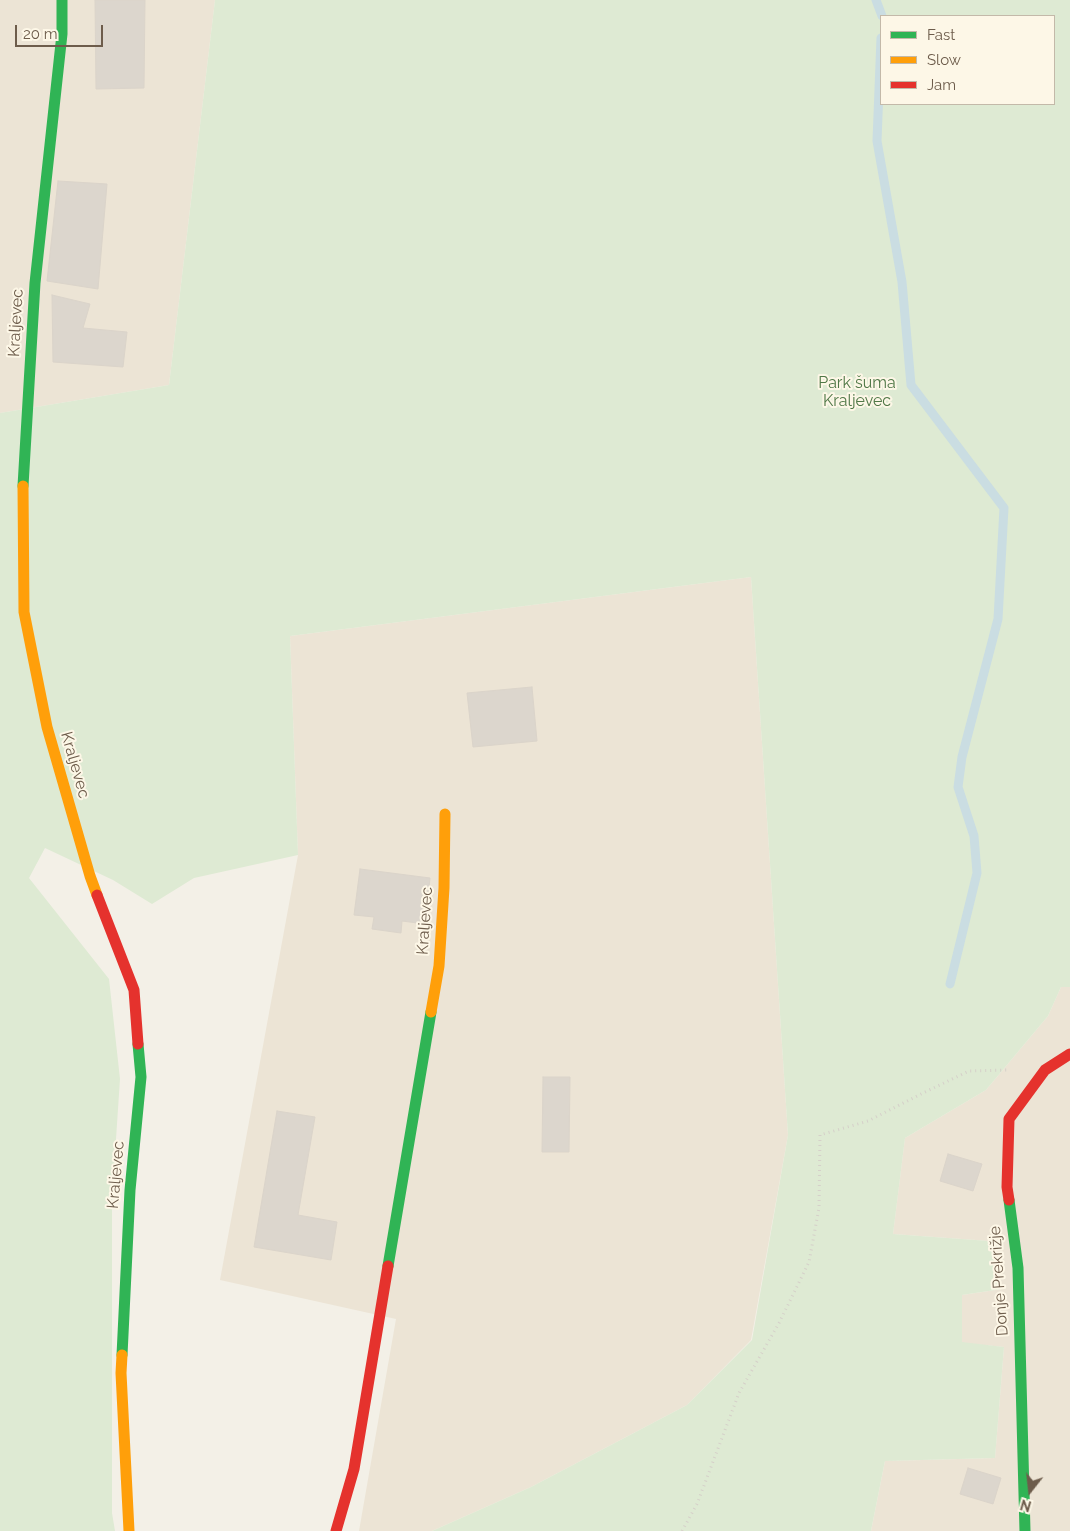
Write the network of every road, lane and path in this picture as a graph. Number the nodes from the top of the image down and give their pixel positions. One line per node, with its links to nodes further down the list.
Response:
1 (62, 0): 5 (street, Kraljevec)
2 (445, 814): 6 (street, Kraljevec)
3 (1070, 1054): 4 (street, Donje Prekrižje)
4 (1045, 1070): 7 (path); 8 (street, Donje Prekrižje)
5 (129, 1531)
6 (336, 1531)
7 (682, 1531)
8 (1025, 1531)

